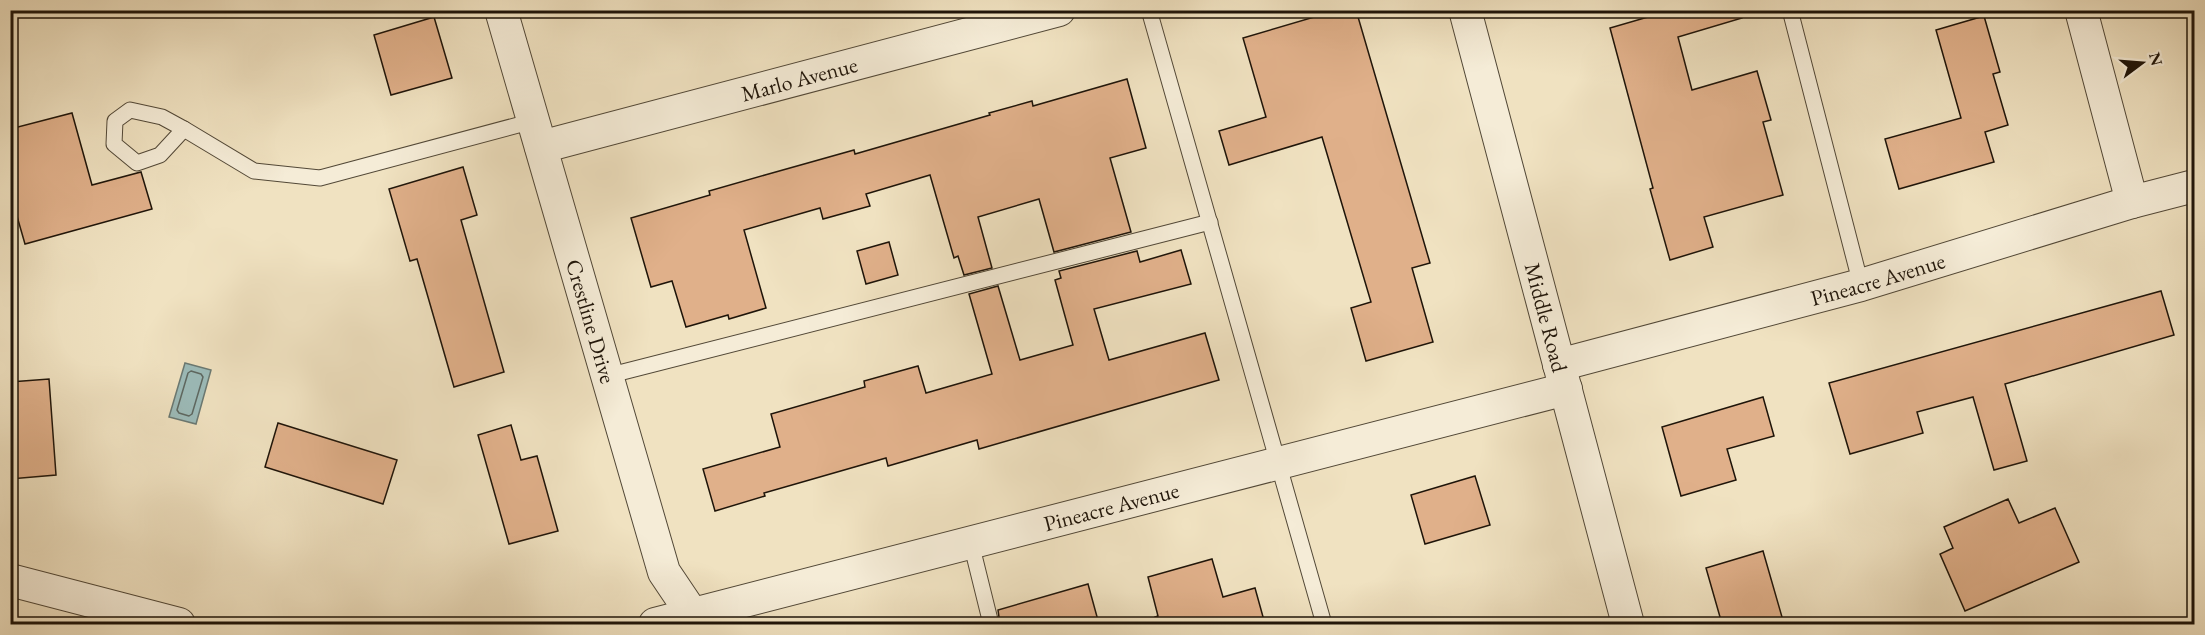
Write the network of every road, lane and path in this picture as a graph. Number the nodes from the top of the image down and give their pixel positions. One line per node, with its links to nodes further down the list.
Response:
1 (501, 10): 8 (street, Crestline Drive)
2 (1059, 10): 8 (street, Marlo Avenue)
3 (1149, 10): 11 (lane)
4 (1465, 10): 14 (street, Middle Road)
5 (1790, 10): 12 (lane)
6 (2081, 10): 10 (street)
7 (184, 129): 7 (lane); 8 (lane)
8 (537, 134): 13 (street, Crestline Drive)
9 (2194, 186): 10 (street, Pineacre Avenue)
10 (2132, 202): 12 (street, Pineacre Avenue)
11 (1210, 222): 13 (lane); 15 (lane)
12 (1861, 285): 14 (street, Pineacre Avenue)
13 (607, 376): 18 (street, Crestline Drive)
14 (1562, 377): 15 (street, Pineacre Avenue); 23 (street, Middle Road)
15 (1279, 464): 16 (street, Pineacre Avenue); 22 (lane)
16 (971, 543): 18 (street, Pineacre Avenue); 21 (lane)
17 (10, 580): 19 (street)
18 (696, 620): 20 (street, Pineacre Avenue)
19 (179, 624)
20 (655, 624)
21 (991, 624)
22 (1324, 624)
23 (1628, 624)

